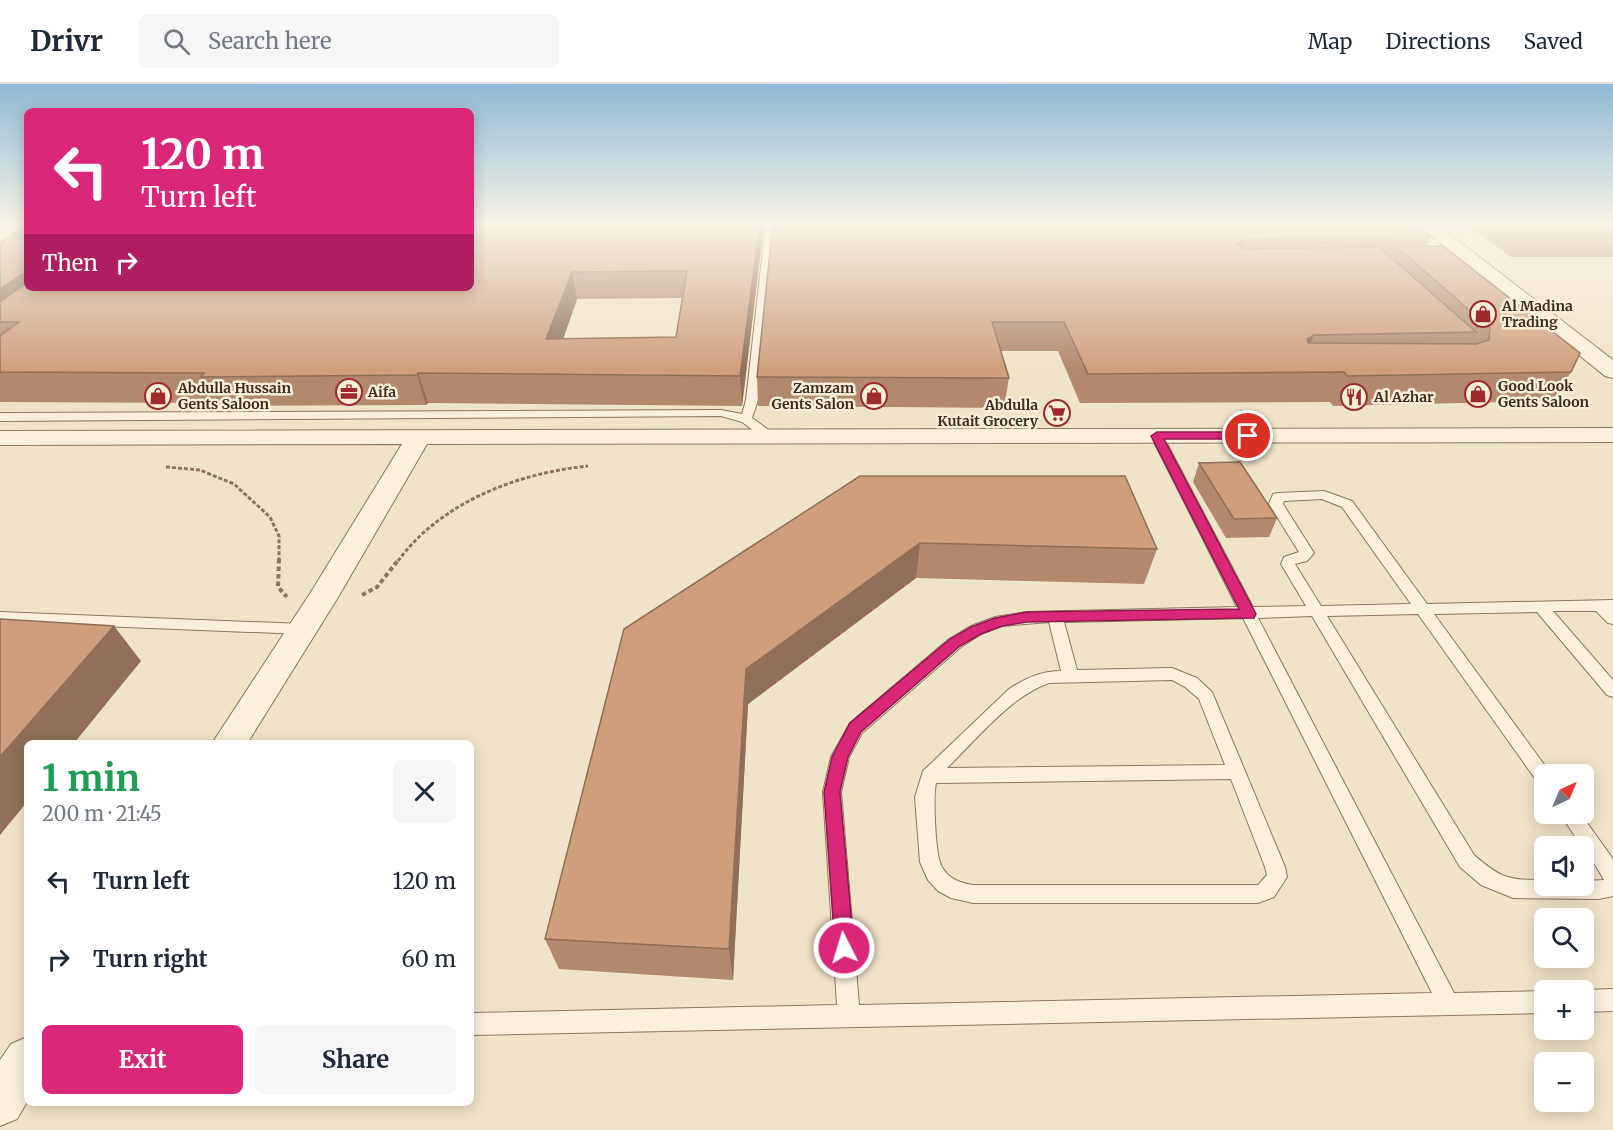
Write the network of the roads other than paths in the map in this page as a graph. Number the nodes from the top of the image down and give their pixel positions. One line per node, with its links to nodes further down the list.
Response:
1 (765, 272): 5 (lane)
2 (1486, 272): 3 (street)
3 (1613, 371)
4 (0, 417): 5 (lane)
5 (746, 419): 7 (lane)
6 (1613, 435): 8 (street)
7 (769, 436): 8 (street); 9 (street)
8 (1157, 436): 15 (lane)
9 (419, 437): 10 (street); 19 (street)
10 (0, 438)
11 (1606, 605): 12 (lane); 18 (lane)
12 (1541, 607): 13 (lane); 21 (lane)
13 (1422, 609): 14 (lane); 14 (lane); 23 (lane)
14 (1316, 612): 15 (lane); 28 (lane)
15 (1249, 614): 16 (lane); 32 (lane)
16 (1055, 616): 20 (lane); 33 (lane)
17 (0, 617): 19 (lane)
18 (1613, 619)
19 (302, 629): 22 (street)
20 (1070, 675): 24 (lane); 25 (lane)
21 (1613, 691)
22 (231, 740)
23 (1534, 764)
24 (1236, 772): 25 (lane); 25 (lane)
25 (929, 776)
26 (1577, 824): 27 (lane)
27 (1613, 875)
28 (1613, 885)
29 (1613, 1000): 30 (lane)
30 (1594, 1001)
31 (1534, 1002): 32 (lane)
32 (1448, 1003): 33 (lane)
33 (849, 1014): 34 (lane)
34 (474, 1024)
35 (24, 1065): 36 (street)
36 (0, 1102)

